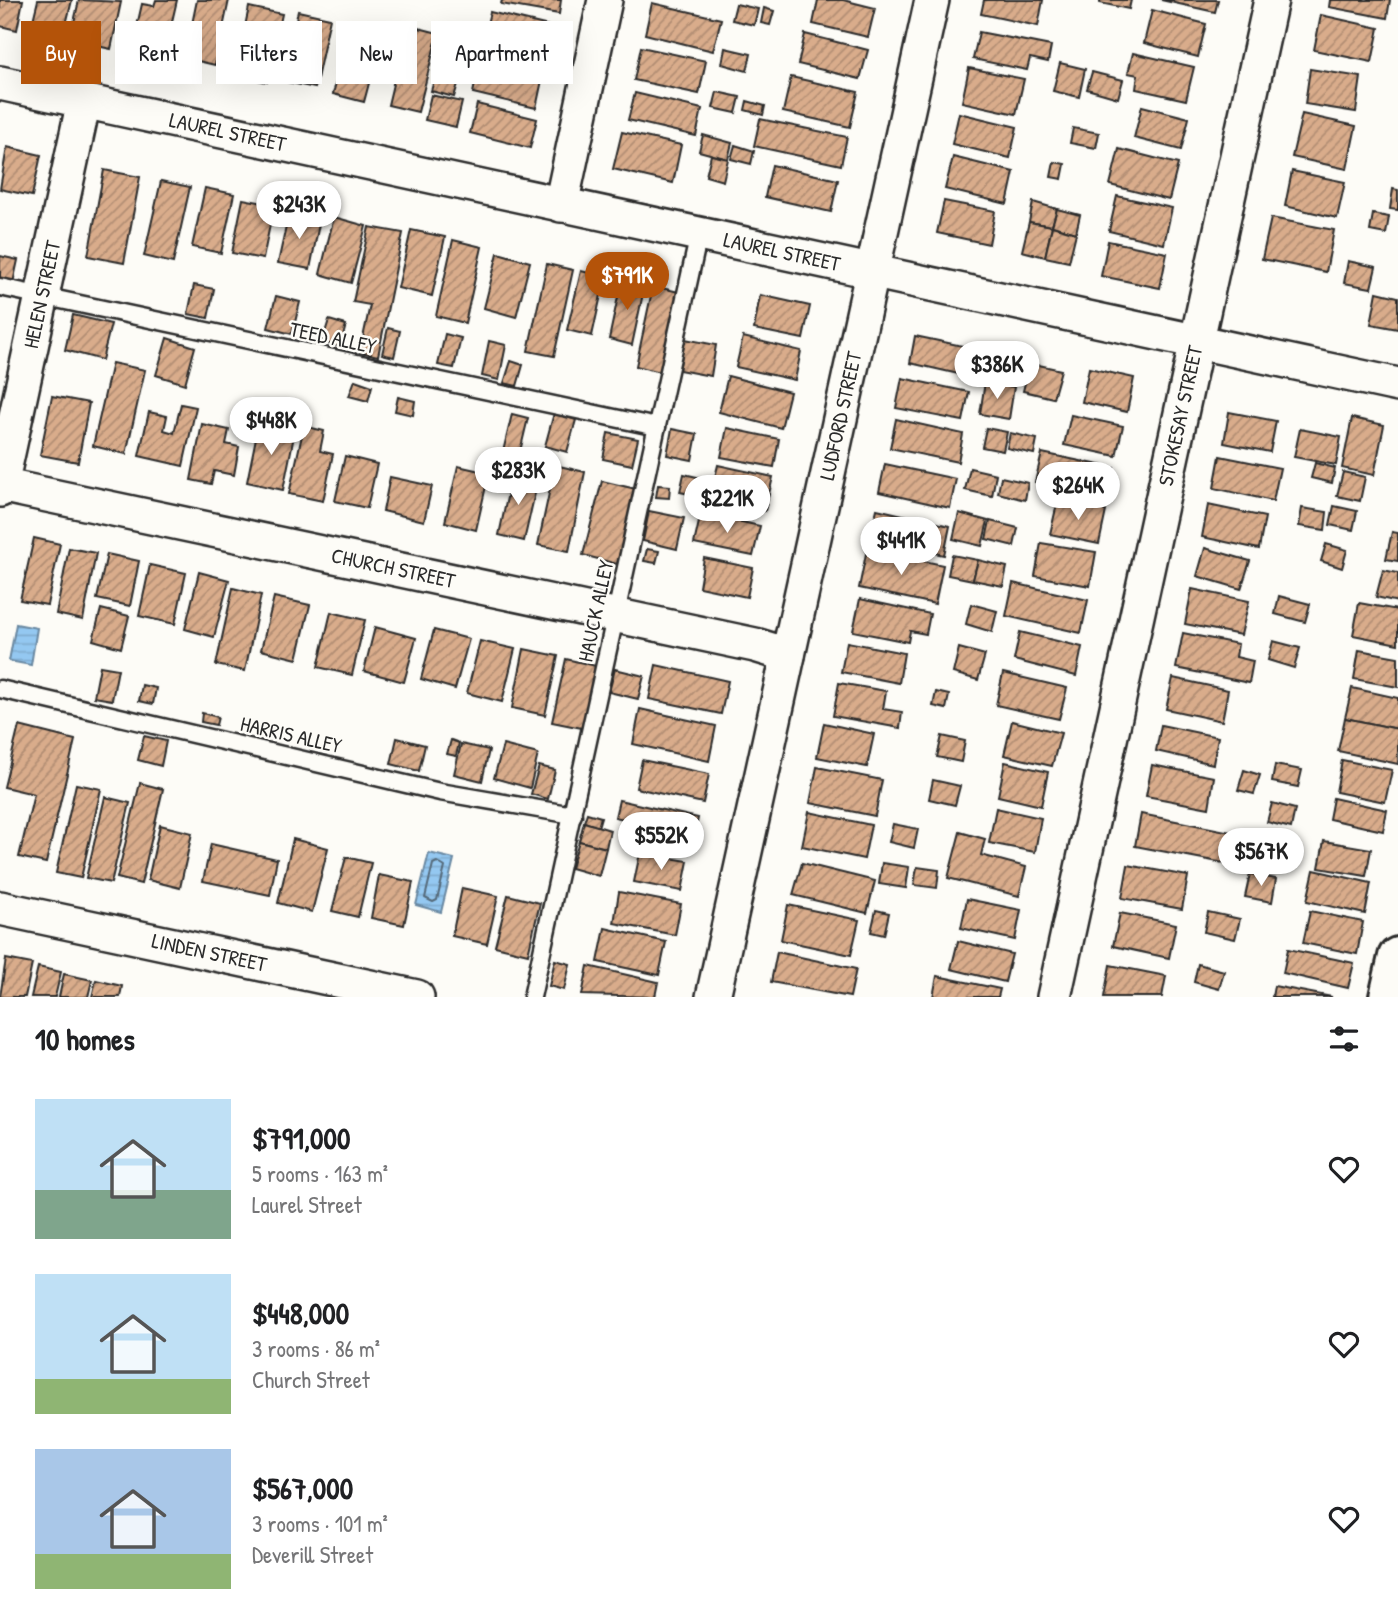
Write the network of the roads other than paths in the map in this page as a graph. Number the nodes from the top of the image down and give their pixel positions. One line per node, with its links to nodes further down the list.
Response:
1 (605, 0): 6 (street)
2 (932, 0): 8 (street, LUDFORD STREET)
3 (1271, 0): 11 (street, STOKESAY STREET)
4 (0, 83): 5 (street, LAUREL STREET)
5 (84, 101): 6 (street, LAUREL STREET); 10 (street, HELEN STREET)
6 (562, 205): 7 (street, LAUREL STREET)
7 (699, 234): 8 (street, LAUREL STREET); 13 (lane, HAUCK ALLEY)
8 (872, 274): 11 (street, LAUREL STREET); 16 (street, LUDFORD STREET)
9 (0, 287): 10 (lane, TEED ALLEY)
10 (42, 296): 13 (lane, TEED ALLEY); 14 (street, HELEN STREET)
11 (1196, 343): 12 (street, LAUREL STREET); 24 (street, STOKESAY STREET)
12 (1398, 385)
13 (657, 427): 15 (lane, HAUCK ALLEY)
14 (0, 487): 15 (street, CHURCH STREET)
15 (616, 615): 16 (street, CHURCH STREET); 18 (lane, HAUCK ALLEY)
16 (788, 655): 23 (street, LUDFORD STREET)
17 (0, 689): 18 (lane, HARRIS ALLEY)
18 (573, 815): 22 (lane, HAUCK ALLEY)
19 (0, 908): 21 (street, LINDEN STREET)
20 (1398, 957): 25 (main road)
21 (417, 997)
22 (532, 997)
23 (713, 997)
24 (1054, 997)
25 (1389, 997)

